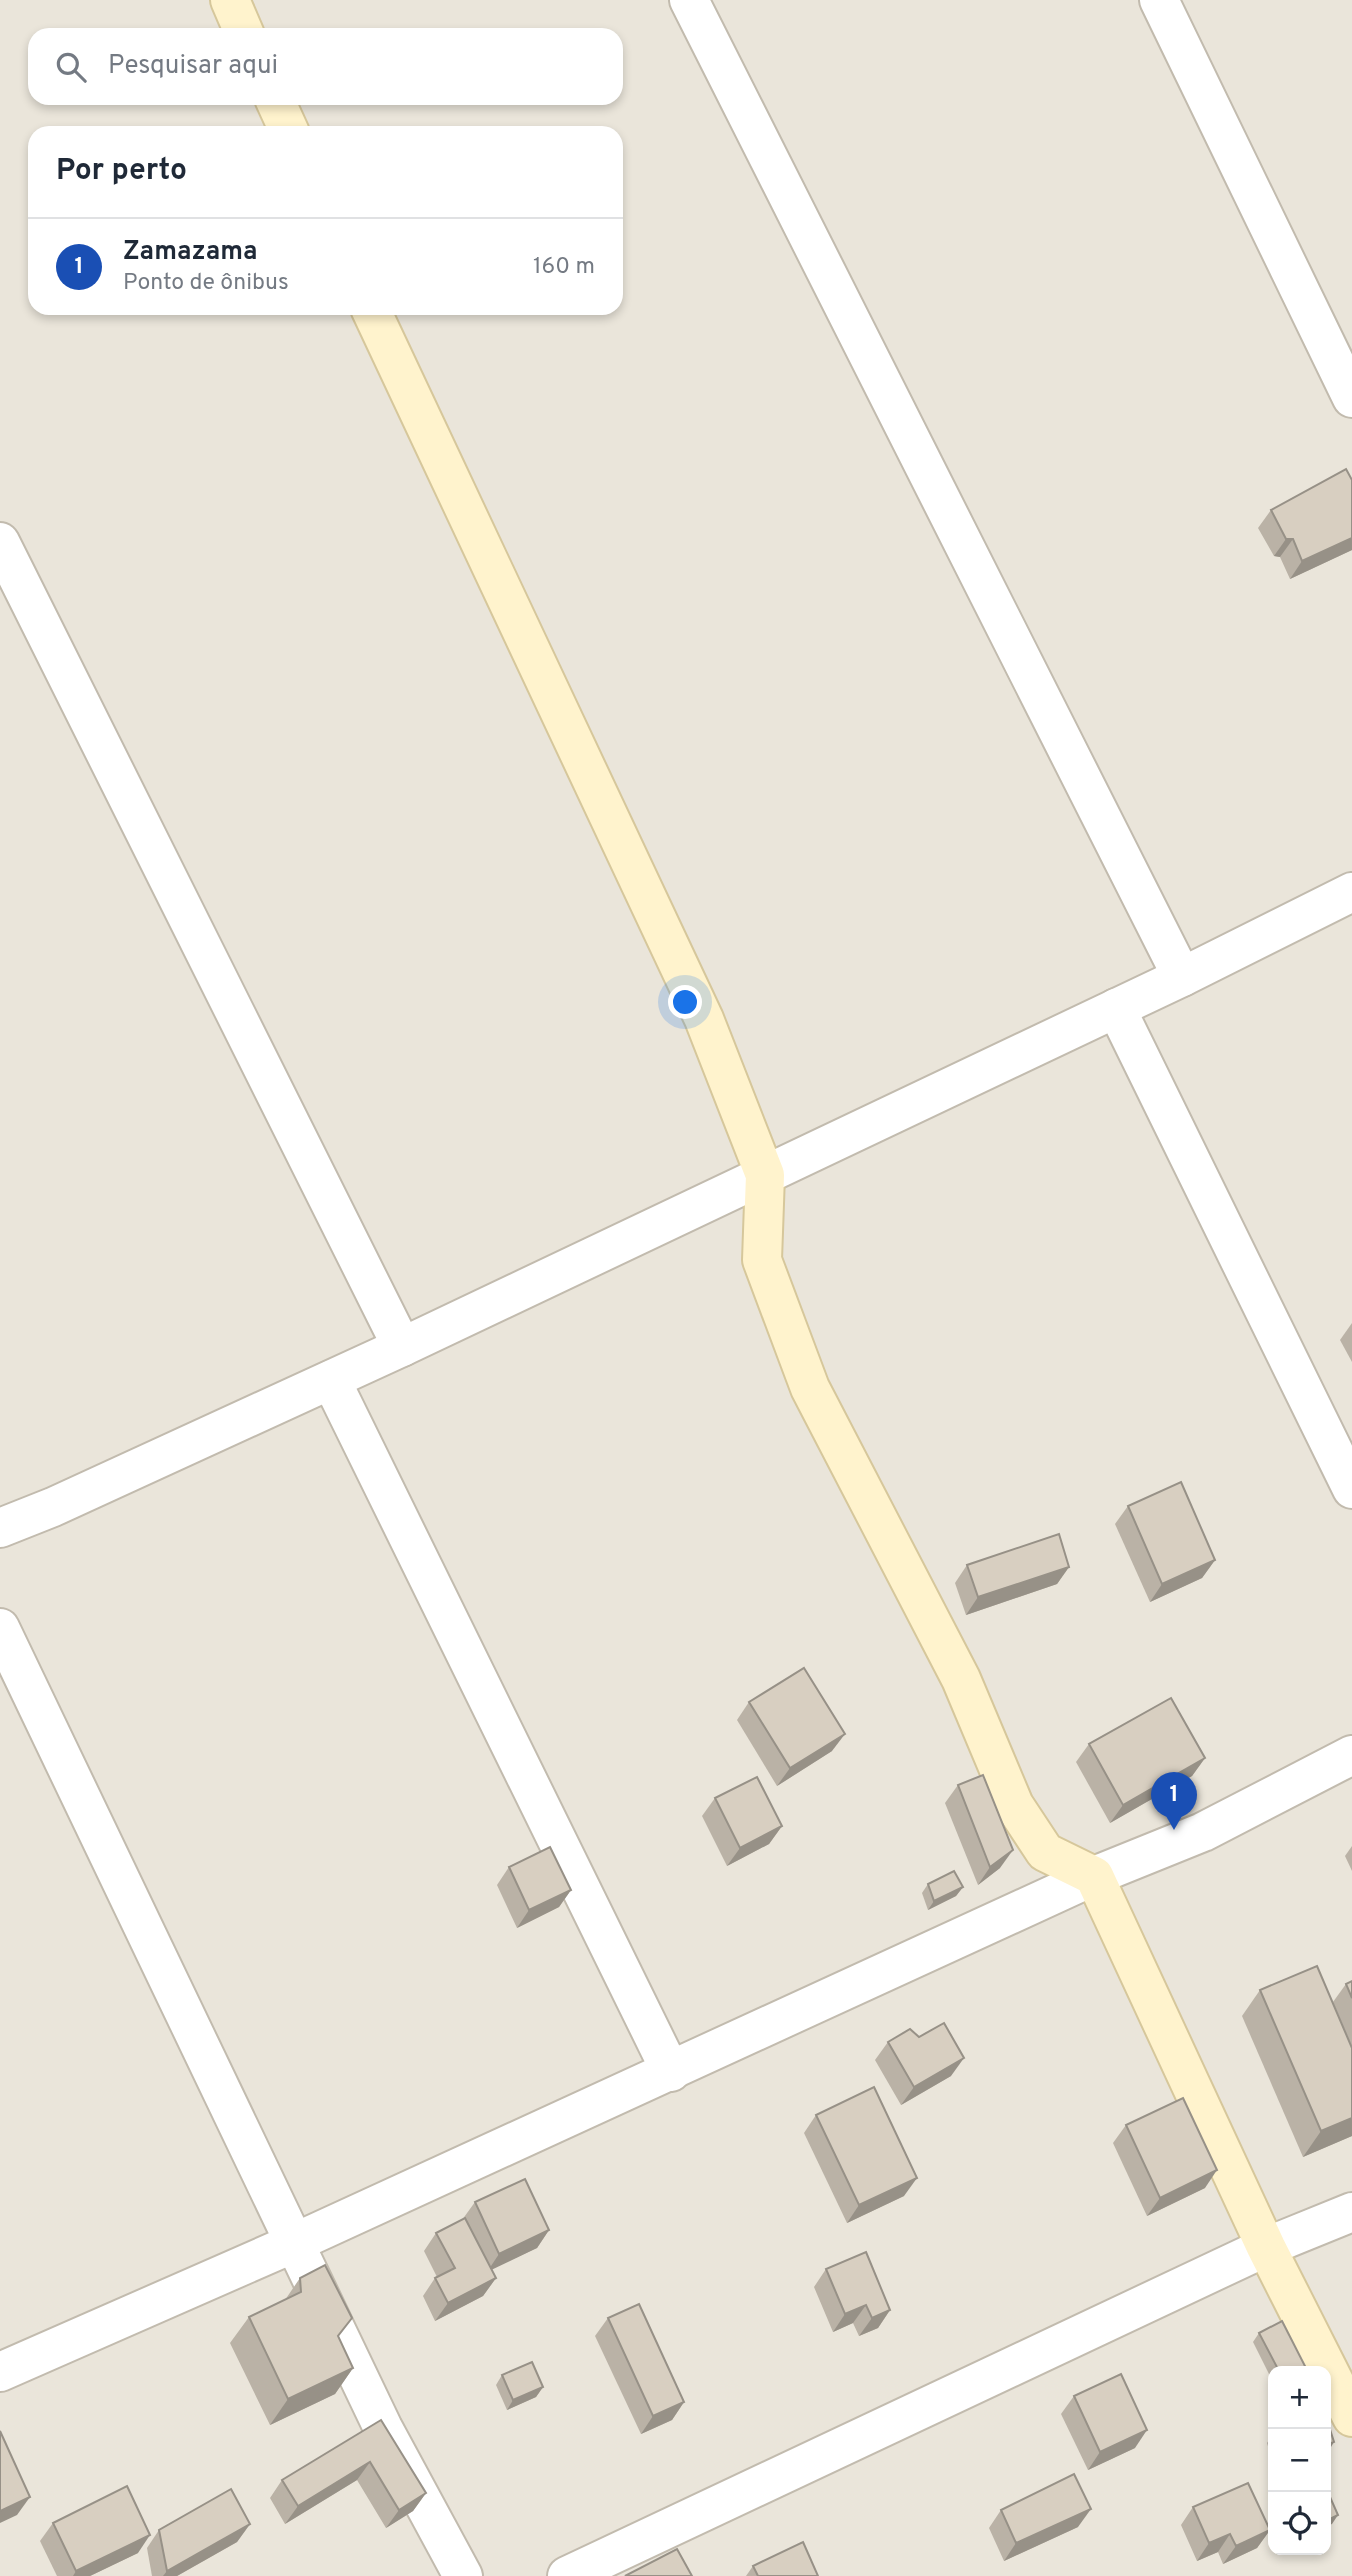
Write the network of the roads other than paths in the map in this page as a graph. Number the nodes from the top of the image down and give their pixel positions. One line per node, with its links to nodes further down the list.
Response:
1 (230, 0): 4 (street)
2 (689, 0): 11 (street)
3 (1159, 0): 8 (street)
4 (242, 28)
5 (277, 105): 6 (street)
6 (287, 126)
7 (373, 315): 13 (street)
8 (1352, 398)
9 (0, 542): 14 (street)
10 (1352, 892): 11 (street)
11 (1182, 977): 12 (street)
12 (1116, 1008): 13 (street); 16 (street)
13 (765, 1175): 14 (street); 20 (street)
14 (402, 1347): 15 (street)
15 (331, 1380): 17 (street); 21 (street)
16 (1352, 1489)
17 (0, 1528)
18 (0, 1628): 23 (street)
19 (1352, 1755): 20 (street)
20 (1094, 1876): 21 (street); 24 (street)
21 (671, 2072): 23 (street)
22 (1352, 2212): 24 (street)
23 (295, 2243): 25 (street); 27 (street)
24 (1266, 2247): 26 (street); 28 (street)
25 (0, 2372)
26 (1352, 2417)
27 (463, 2576)
28 (567, 2576)

